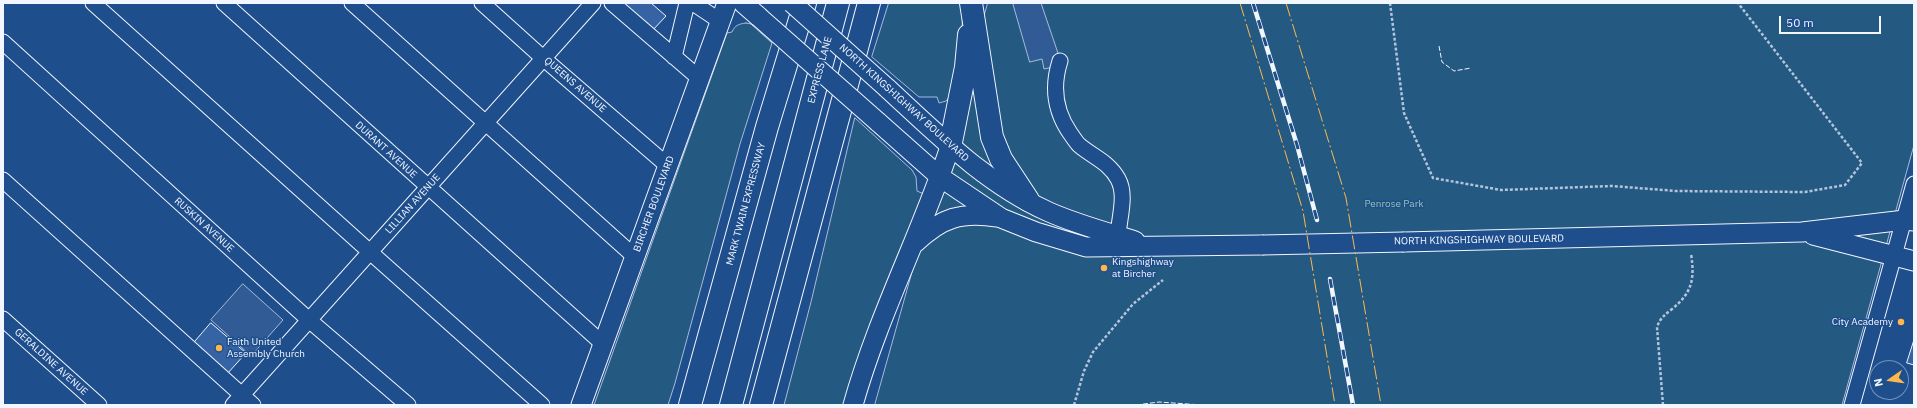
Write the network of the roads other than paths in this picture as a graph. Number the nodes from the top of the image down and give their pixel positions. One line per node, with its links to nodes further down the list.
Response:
1 (94, 3): 36 (street)
2 (224, 3): 28 (street, DURANT AVENUE)
3 (352, 3): 22 (street)
4 (482, 3): 19 (street, QUEENS AVENUE)
5 (593, 3): 19 (street, LILLIAN AVENUE)
6 (612, 3): 18 (street)
7 (687, 3): 18 (street)
8 (693, 3): 16 (street)
9 (727, 3): 16 (main road, BIRCHER BOULEVARD)
10 (743, 3): 25 (main road, NORTH KINGSHIGHWAY BOULEVARD, bridge)
11 (792, 3): 23 (main road, NORTH KINGSHIGHWAY BOULEVARD, bridge)
12 (805, 3): 43 (highway, MARK TWAIN EXPRESSWAY)
13 (838, 3): 51 (highway, EXPRESS LANE)
14 (868, 3): 52 (highway)
15 (970, 3): 23 (highway); 29 (highway)
16 (720, 21): 21 (main road, BIRCHER BOULEVARD)
17 (3, 42): 41 (street, RUSKIN AVENUE)
18 (674, 57): 21 (street)
19 (543, 58): 22 (street, LILLIAN AVENUE); 24 (street, QUEENS AVENUE)
20 (1060, 61): 33 (street)
21 (699, 78): 24 (main road, BIRCHER BOULEVARD)
22 (485, 123): 28 (street, LILLIAN AVENUE); 38 (street)
23 (950, 147): 25 (main road); 29 (main road, NORTH KINGSHIGHWAY BOULEVARD)
24 (668, 166): 38 (main road, BIRCHER BOULEVARD)
25 (940, 177): 30 (main road, NORTH KINGSHIGHWAY BOULEVARD); 34 (main road)
26 (3, 180): 44 (street)
27 (1914, 184): 31 (street)
28 (428, 187): 36 (street, LILLIAN AVENUE); 42 (street, DURANT AVENUE)
29 (1028, 200): 33 (main road, NORTH KINGSHIGHWAY BOULEVARD)
30 (1001, 218): 34 (main road); 35 (main road, NORTH KINGSHIGHWAY BOULEVARD)
31 (1909, 220): 32 (main road, NORTH KINGSHIGHWAY BOULEVARD); 37 (street)
32 (1802, 232): 35 (main road, NORTH KINGSHIGHWAY BOULEVARD, bridge); 37 (main road, NORTH KINGSHIGHWAY BOULEVARD)
33 (1118, 236): 35 (main road, NORTH KINGSHIGHWAY BOULEVARD)
34 (911, 247): 53 (main road)
35 (1156, 247)
36 (370, 252): 41 (street, LILLIAN AVENUE); 47 (street)
37 (1894, 255): 39 (main road, NORTH KINGSHIGHWAY BOULEVARD); 54 (street)
38 (635, 257): 42 (main road, BIRCHER BOULEVARD)
39 (1914, 261)
40 (3, 319): 45 (street, GERALDINE AVENUE)
41 (309, 320): 44 (street, LILLIAN AVENUE); 46 (street, RUSKIN AVENUE)
42 (603, 344): 48 (main road, BIRCHER BOULEVARD)
43 (698, 378): 49 (highway); 50 (highway, MARK TWAIN EXPRESSWAY)
44 (243, 402)
45 (99, 405)
46 (408, 405)
47 (542, 405)
48 (581, 405)
49 (685, 405)
50 (690, 405)
51 (731, 405)
52 (761, 405)
53 (853, 405)
54 (1852, 405)

